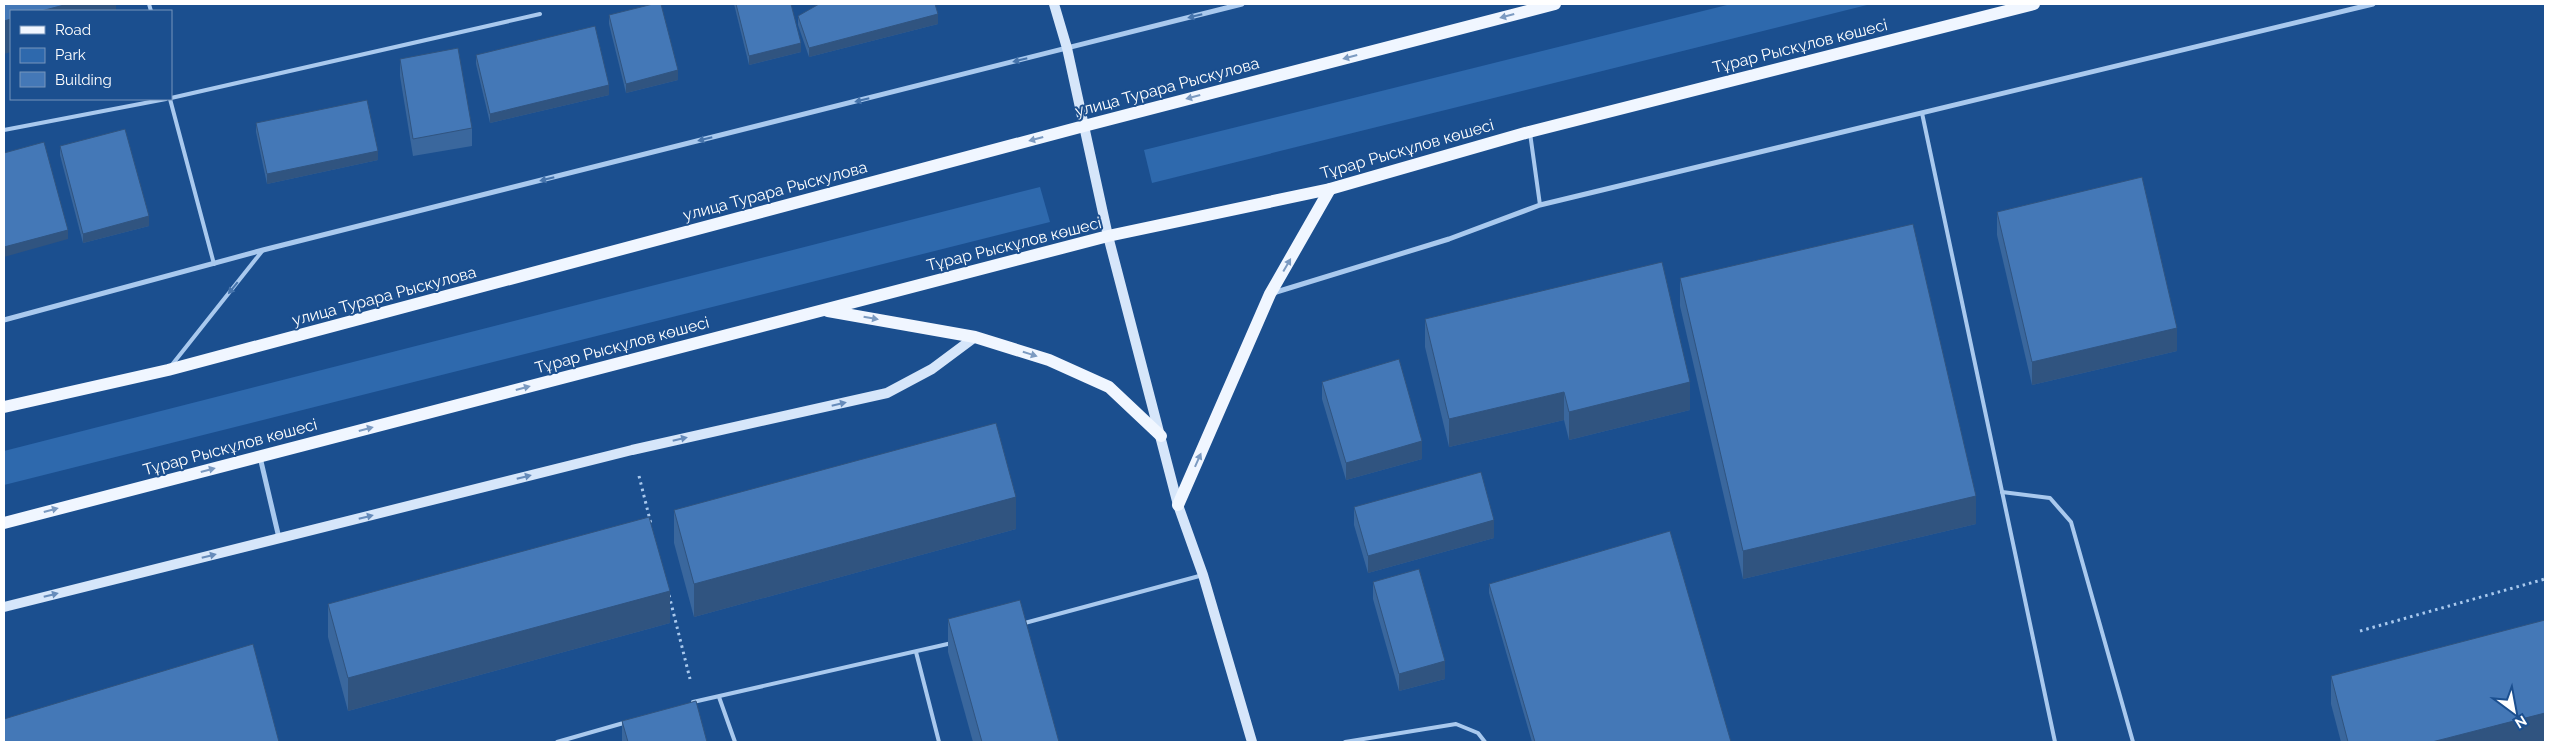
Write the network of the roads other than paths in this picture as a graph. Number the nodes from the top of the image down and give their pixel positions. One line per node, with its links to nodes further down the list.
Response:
1 (1054, 4): 7 (street)
2 (1242, 4): 7 (street, one-way to 7)
3 (1555, 4): 12 (main road, улица Турара Рыскулова, one-way to 12)
4 (2034, 4): 14 (main road, Тұрар Рыскұлов көшесі)
5 (2374, 4): 11 (street)
6 (540, 14): 8 (lane)
7 (1067, 48): 12 (street); 18 (street, one-way to 18)
8 (172, 98)
9 (161, 100): 13 (lane)
10 (172, 100): 19 (lane)
11 (1922, 113): 16 (street); 28 (lane)
12 (1084, 126): 17 (street); 24 (main road, улица Турара Рыскулова, one-way to 24)
13 (4, 130)
14 (1529, 132): 15 (main road, Тұрар Рыскұлов көшесі); 16 (lane)
15 (1330, 189): 17 (main road, Тұрар Рыскұлов көшесі); 20 (main road, one-way to 15)
16 (1540, 205): 20 (street)
17 (1108, 236): 21 (main road, Тұрар Рыскұлов көшесі); 26 (street)
18 (263, 250): 19 (street); 24 (lane, one-way to 24)
19 (214, 264): 22 (street)
20 (1270, 294): 29 (main road, one-way to 20)
21 (823, 310): 23 (main road, one-way to 23); 27 (main road, Тұрар Рыскұлов көшесі, one-way to 21)
22 (4, 320)
23 (975, 337): 26 (main road, one-way to 26); 31 (street, one-way to 23)
24 (168, 370): 25 (main road, улица Турара Рыскулова)
25 (4, 408)
26 (1161, 436): 29 (street)
27 (260, 456): 30 (main road, Тұрар Рыскұлов көшесі, one-way to 27); 31 (street)
28 (2002, 492): 48 (lane); 49 (lane)
29 (1178, 505): 32 (street)
30 (4, 523)
31 (279, 538): 33 (street, one-way to 31)
32 (1203, 575): 34 (lane); 44 (street)
33 (4, 607)
34 (1011, 627)
35 (954, 642): 36 (lane)
36 (916, 652): 37 (lane); 43 (lane)
37 (719, 697): 38 (lane); 42 (lane)
38 (686, 704)
39 (631, 720): 41 (lane)
40 (1379, 737): 45 (lane); 46 (lane); 47 (lane)
41 (557, 742)
42 (735, 742)
43 (939, 742)
44 (1252, 742)
45 (1345, 742)
46 (1381, 742)
47 (1485, 742)
48 (2055, 742)
49 (2133, 742)

